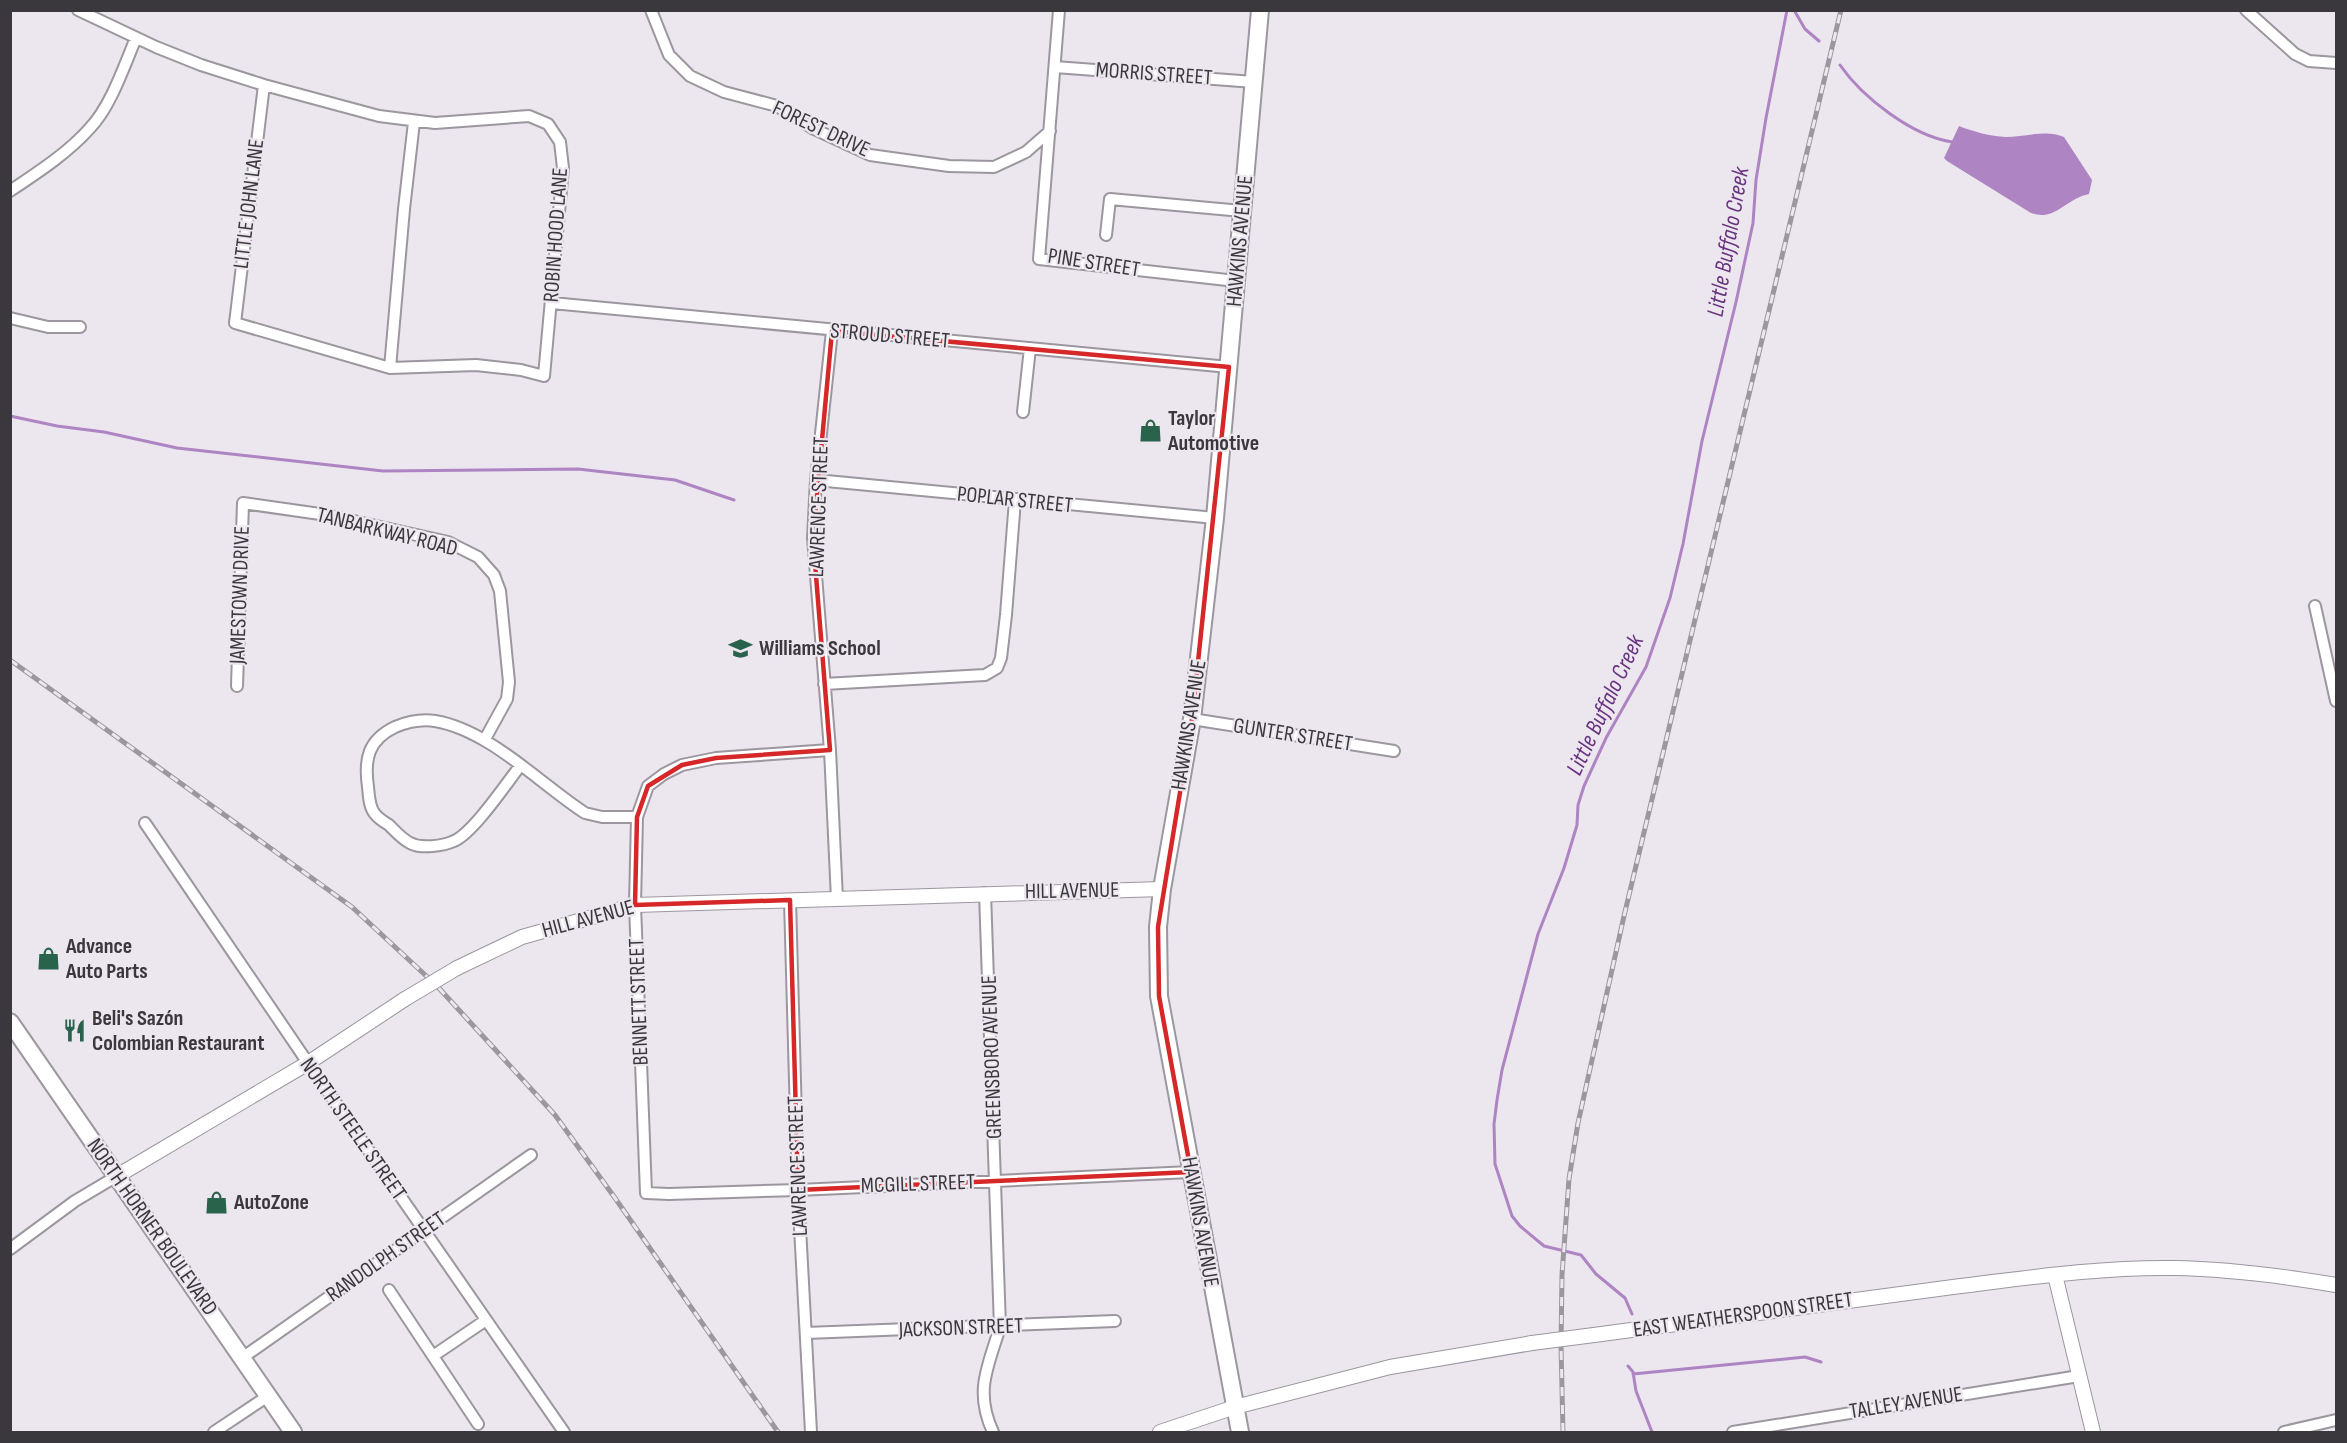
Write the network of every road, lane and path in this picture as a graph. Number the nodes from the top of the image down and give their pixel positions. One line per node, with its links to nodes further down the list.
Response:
1 (78, 10): 6 (street, ROBIN HOOD LANE)
2 (1059, 10): 8 (street)
3 (1260, 10): 9 (main road, HAWKINS AVENUE)
4 (2246, 10): 7 (street)
5 (652, 14): 12 (street, FOREST DRIVE)
6 (136, 38): 10 (street, ROBIN HOOD LANE); 13 (street)
7 (2337, 63)
8 (1055, 68): 9 (street, MORRIS STREET); 12 (street)
9 (1254, 81): 14 (main road, HAWKINS AVENUE)
10 (264, 85): 11 (street, ROBIN HOOD LANE); 23 (street, LITTLE JOHN LANE)
11 (414, 122): 17 (street, ROBIN HOOD LANE); 23 (street)
12 (1050, 131): 16 (street, PINE STREET)
13 (10, 191)
14 (1242, 211): 15 (street); 16 (main road, HAWKINS AVENUE)
15 (1106, 235)
16 (1236, 282): 22 (main road, HAWKINS AVENUE)
17 (552, 303): 20 (street, STROUD STREET); 23 (street, ROBIN HOOD LANE)
18 (10, 318): 19 (street)
19 (80, 327)
20 (832, 331): 21 (street, STROUD STREET); 25 (street, LAWRENCE STREET)
21 (1030, 348): 22 (street, STROUD STREET); 24 (street)
22 (1229, 367): 28 (main road, HAWKINS AVENUE)
23 (390, 368)
24 (1023, 412)
25 (816, 480): 26 (street, POPLAR STREET); 30 (street, LAWRENCE STREET)
26 (1015, 500): 28 (street, POPLAR STREET); 30 (street)
27 (243, 504): 31 (street, JAMESTOWN DRIVE); 34 (street, TANBARKWAY ROAD)
28 (1215, 518): 33 (main road, HAWKINS AVENUE)
29 (2315, 606): 32 (street)
30 (825, 684): 35 (street, LAWRENCE STREET)
31 (237, 686)
32 (2337, 701)
33 (1192, 719): 36 (street, GUNTER STREET); 40 (main road, HAWKINS AVENUE)
34 (485, 739): 37 (street); 37 (street)
35 (830, 750): 38 (street, BENNETT STREET); 42 (street, LAWRENCE STREET)
36 (1394, 751)
37 (520, 766): 38 (street)
38 (636, 817): 44 (street, BENNETT STREET)
39 (145, 823): 46 (street, NORTH STEELE STREET)
40 (1162, 889): 41 (street, HILL AVENUE); 48 (main road, HAWKINS AVENUE)
41 (985, 893): 42 (street, HILL AVENUE); 50 (street, GREENSBORO AVENUE)
42 (837, 899): 43 (street, HILL AVENUE)
43 (790, 900): 44 (street, HILL AVENUE); 51 (street, LAWRENCE STREET)
44 (635, 905): 46 (street, HILL AVENUE, bridge); 52 (street, BENNETT STREET)
45 (10, 1022): 49 (main road, NORTH HORNER BOULEVARD)
46 (308, 1063): 49 (street, HILL AVENUE); 53 (street, NORTH STEELE STREET)
47 (531, 1155): 53 (street, RANDOLPH STREET)
48 (1191, 1172): 50 (street, MCGILL STREET); 66 (main road, HAWKINS AVENUE)
49 (117, 1176): 54 (street); 63 (main road, NORTH HORNER BOULEVARD)
50 (997, 1181): 51 (street, MCGILL STREET); 60 (street, GREENSBORO AVENUE)
51 (798, 1190): 52 (street, MCGILL STREET); 61 (street, LAWRENCE STREET)
52 (646, 1193)
53 (424, 1231): 58 (street, NORTH STEELE STREET); 63 (street, RANDOLPH STREET)
54 (10, 1249)
55 (2055, 1275): 56 (street, EAST WEATHERSPOON STREET); 64 (street); 66 (street, EAST WEATHERSPOON STREET, bridge)
56 (2337, 1285)
57 (389, 1290): 62 (street)
58 (486, 1320): 62 (street); 71 (street, NORTH STEELE STREET)
59 (1115, 1321): 60 (street, JACKSON STREET)
60 (1000, 1327): 61 (street, JACKSON STREET); 73 (street, GREENSBORO AVENUE)
61 (806, 1333): 72 (street, LAWRENCE STREET)
62 (433, 1356): 68 (street)
63 (242, 1358): 65 (main road, NORTH HORNER BOULEVARD)
64 (2079, 1376): 76 (street, TALLEY AVENUE); 77 (street)
65 (268, 1396): 69 (street); 70 (main road, NORTH HORNER BOULEVARD)
66 (1235, 1407): 74 (street, EAST WEATHERSPOON STREET); 75 (main road, HAWKINS AVENUE)
67 (2337, 1420): 78 (street)
68 (478, 1424)
69 (213, 1432)
70 (293, 1432)
71 (564, 1432)
72 (811, 1432)
73 (993, 1432)
74 (1160, 1432)
75 (1240, 1432)
76 (1732, 1432)
77 (2093, 1432)
78 (2284, 1432)

